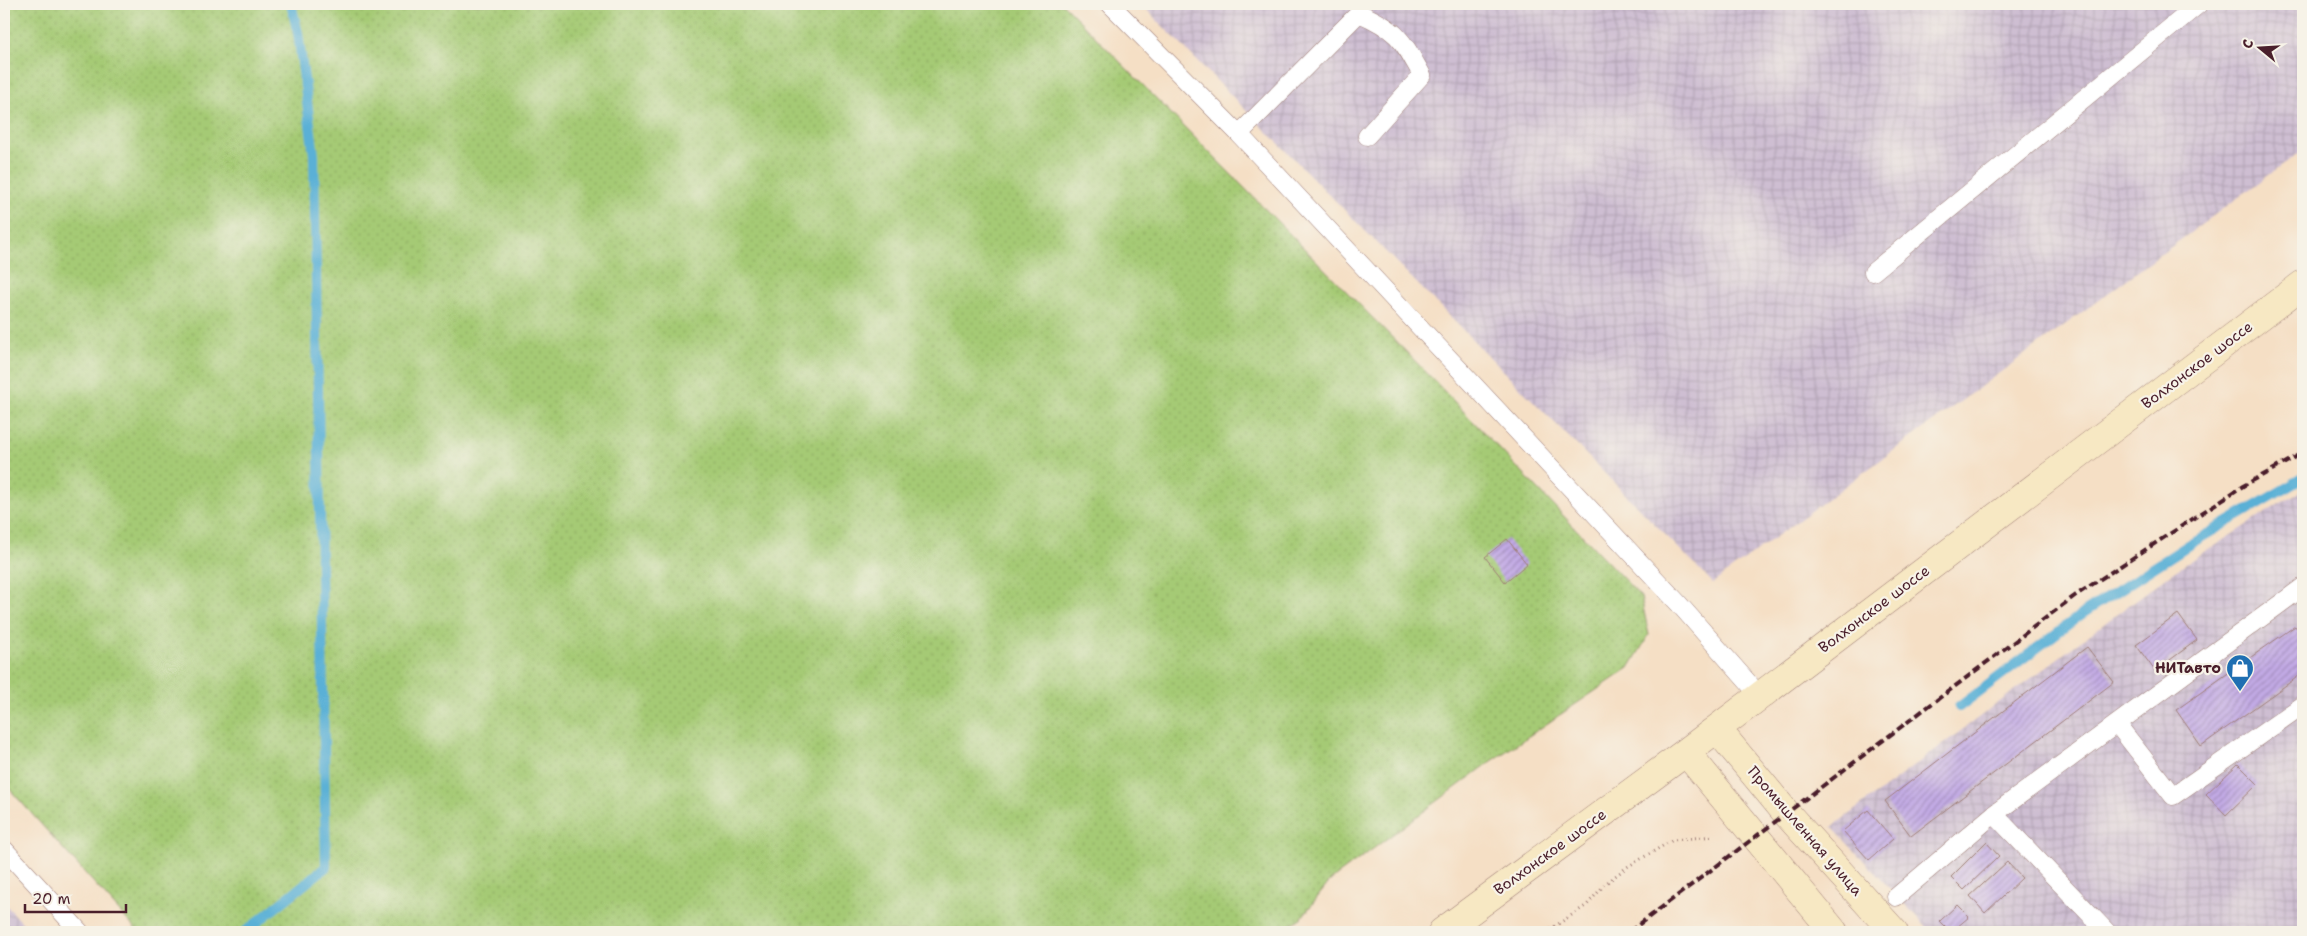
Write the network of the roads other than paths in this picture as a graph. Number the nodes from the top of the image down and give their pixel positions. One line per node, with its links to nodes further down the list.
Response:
1 (1110, 4): 3 (lane)
2 (2199, 4): 5 (lane)
3 (1239, 134): 4 (lane); 8 (lane)
4 (1367, 136)
5 (1873, 272)
6 (2303, 284): 8 (main road, Волхонское шоссе)
7 (2303, 587): 10 (lane)
8 (1760, 696): 11 (main road, Волхонское шоссе)
9 (2303, 705): 10 (lane)
10 (2117, 724): 13 (lane)
11 (1717, 729): 12 (main road, Волхонское шоссе); 19 (main road, Промышленная улица)
12 (1686, 752): 17 (main road, Волхонское шоссе); 18 (main road)
13 (1994, 814): 15 (lane); 20 (lane)
14 (4, 849): 16 (lane)
15 (1896, 897)
16 (80, 932)
17 (1442, 932)
18 (1832, 932)
19 (1894, 932)
20 (2107, 932)

